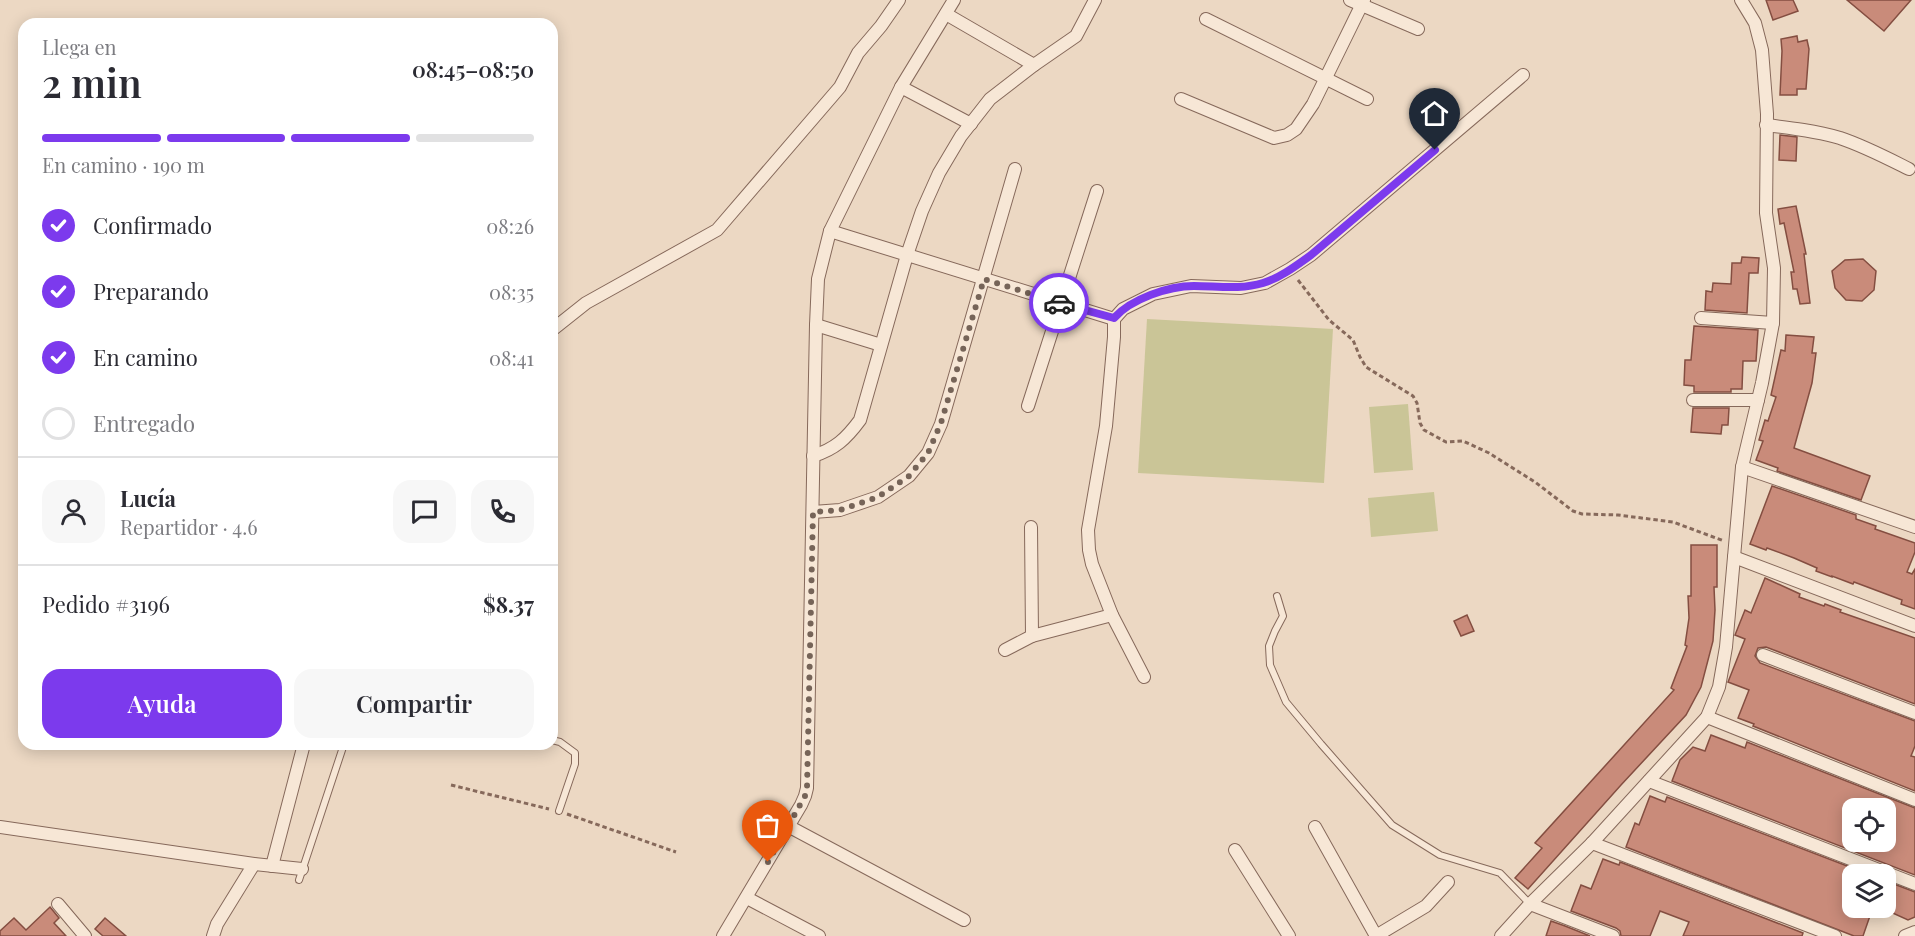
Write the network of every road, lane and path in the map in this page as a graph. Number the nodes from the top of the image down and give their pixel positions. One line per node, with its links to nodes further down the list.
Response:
1 (899, 0): 28 (street)
2 (954, 0): 6 (street)
3 (1093, 0): 9 (street)
4 (1741, 0): 16 (street)
5 (1359, 2): 8 (street); 11 (street)
6 (946, 14): 9 (street); 12 (street)
7 (1206, 19): 11 (street)
8 (1418, 29)
9 (1034, 65): 15 (street)
10 (1523, 75): 22 (street)
11 (1324, 78): 13 (street); 14 (street)
12 (901, 87): 15 (street); 20 (street)
13 (1181, 99)
14 (1367, 99)
15 (971, 124): 21 (street)
16 (1766, 125): 17 (street); 27 (street)
17 (1909, 169)
18 (1015, 170): 23 (street)
19 (1097, 191): 24 (street)
20 (830, 231): 21 (street); 29 (street)
21 (907, 255): 23 (street); 30 (street)
22 (1290, 269): 25 (street); 39 (path)
23 (984, 279): 24 (street); 36 (street)
24 (1061, 303): 25 (street); 33 (street)
25 (1114, 318): 41 (street)
26 (1701, 318): 27 (street)
27 (1773, 323): 32 (street)
28 (558, 325)
29 (816, 326): 30 (street); 34 (street)
30 (881, 345): 34 (street)
31 (1693, 400): 32 (street)
32 (1758, 400): 35 (street)
33 (1028, 406)
34 (813, 456): 36 (street)
35 (1742, 467): 38 (street); 39 (street)
36 (813, 512): 55 (street)
37 (1031, 527): 43 (street)
38 (1915, 527)
39 (1734, 551): 42 (street); 48 (street)
40 (1277, 596): 67 (lane)
41 (1112, 615): 43 (street); 46 (street)
42 (1915, 626)
43 (1032, 636): 44 (street)
44 (1005, 650)
45 (1763, 655): 47 (street)
46 (1144, 677)
47 (1915, 713)
48 (1707, 717): 52 (street); 53 (street)
49 (558, 742): 54 (lane)
50 (302, 750): 61 (street)
51 (342, 750): 62 (lane)
52 (1649, 781): 58 (street); 64 (street)
53 (1915, 800)
54 (559, 811)
55 (788, 826): 65 (street); 68 (street)
56 (0, 827): 60 (street)
57 (1315, 827): 75 (street)
58 (1592, 843): 67 (street); 78 (street)
59 (1235, 850): 74 (street)
60 (254, 864): 61 (street); 71 (street)
61 (272, 866): 62 (street)
62 (301, 875)
63 (1448, 882): 75 (street)
64 (1915, 884)
65 (747, 898): 72 (street); 73 (street)
66 (58, 904): 70 (street)
67 (1530, 904): 76 (street); 77 (street)
68 (964, 920)
69 (1915, 932): 79 (street)
70 (85, 936)
71 (213, 936)
72 (723, 936)
73 (819, 936)
74 (1289, 936)
75 (1376, 936)
76 (1501, 936)
77 (1613, 936)
78 (1835, 936)
79 (1905, 936)

